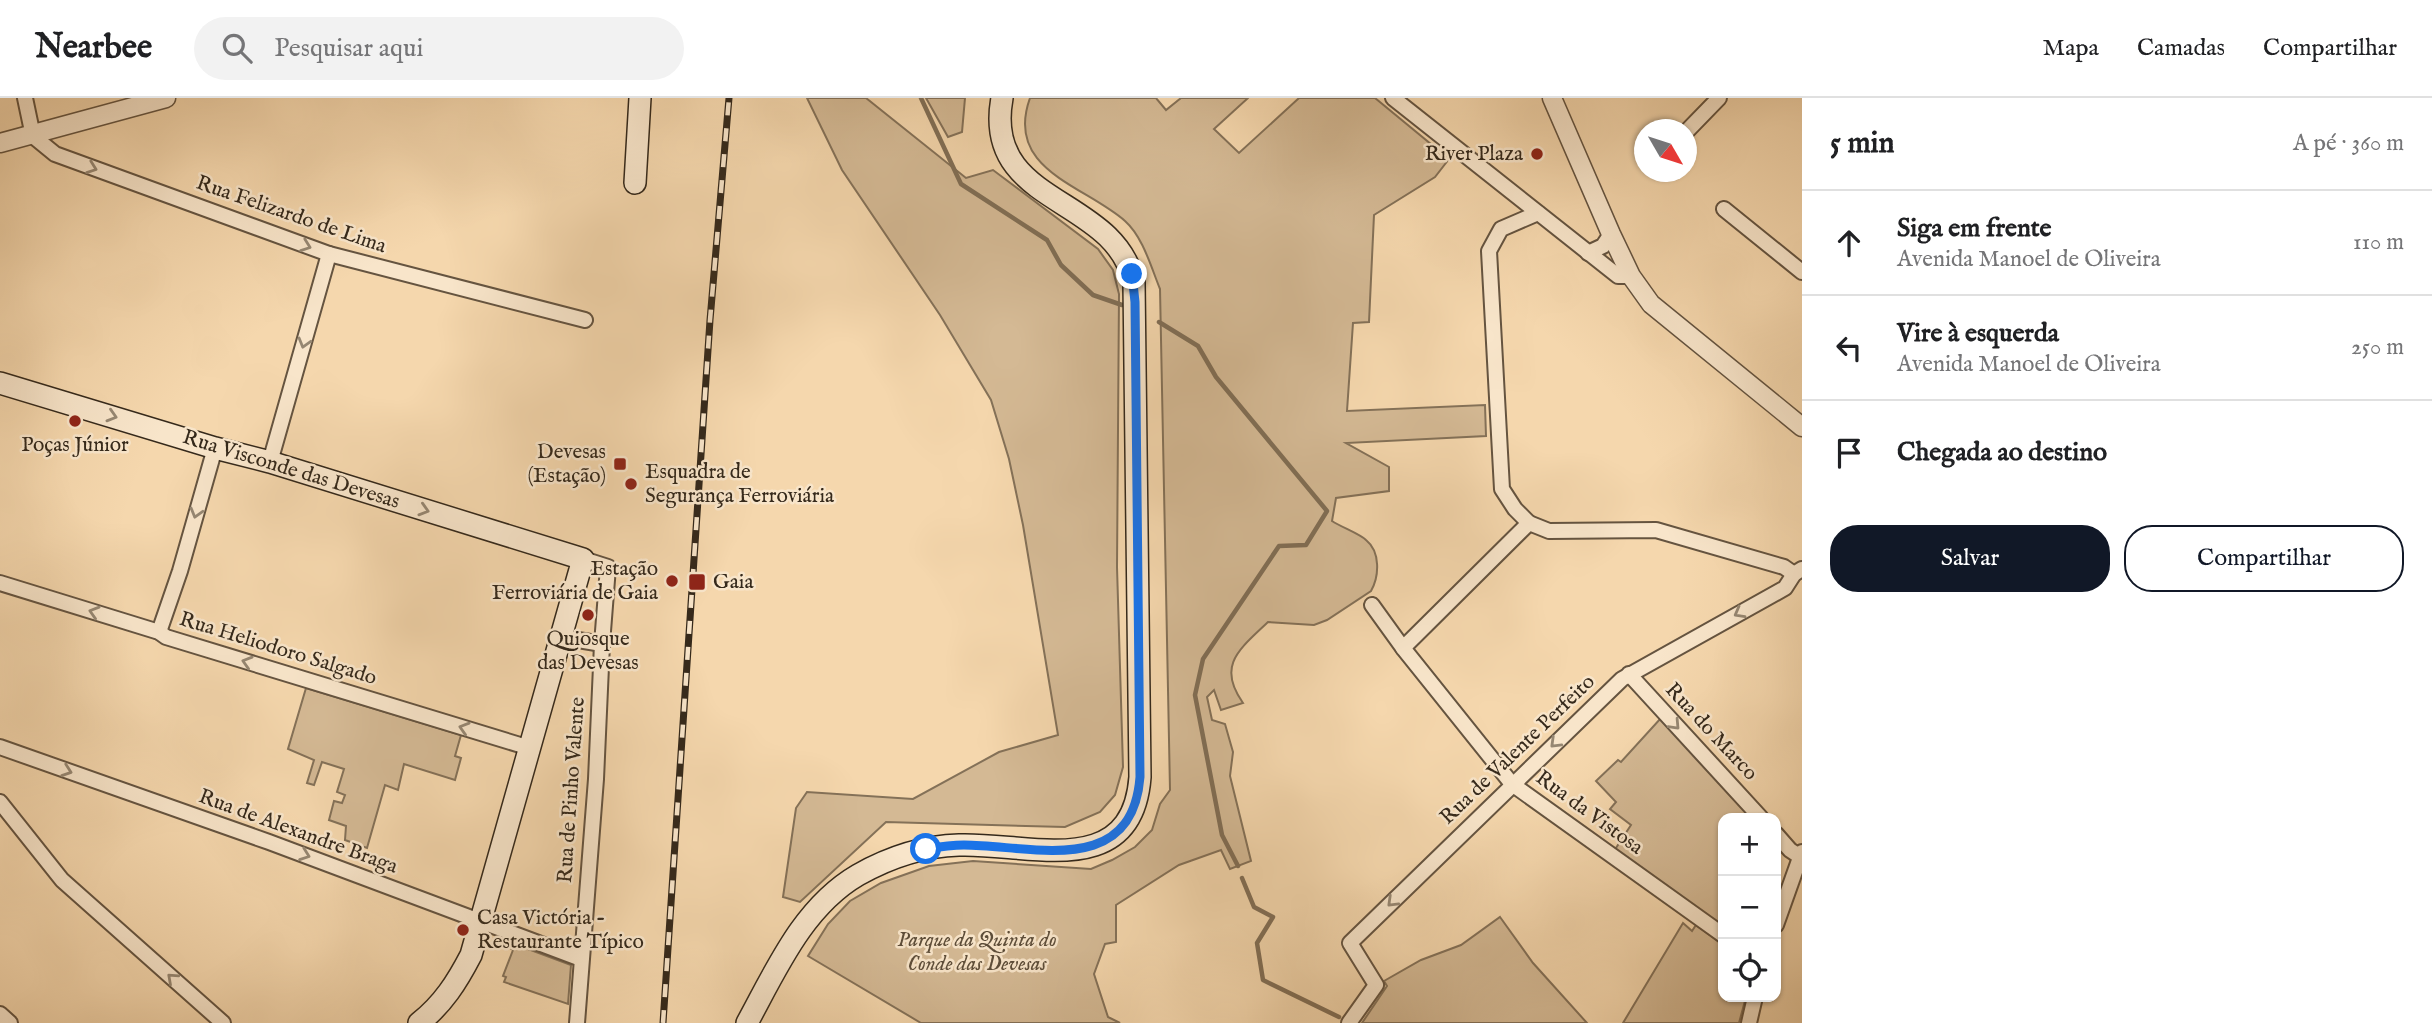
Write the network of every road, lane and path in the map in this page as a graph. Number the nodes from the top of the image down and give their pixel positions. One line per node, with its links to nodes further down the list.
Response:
1 (25, 98): 9 (street)
2 (166, 98): 9 (street)
3 (640, 98): 11 (main road)
4 (1002, 98): 52 (main road)
5 (1393, 98): 13 (street)
6 (1552, 98): 14 (street)
7 (1719, 98): 8 (street)
8 (1697, 121)
9 (33, 135): 10 (street); 16 (street, Rua Felizardo de Lima, one-way to 16)
10 (0, 143)
11 (635, 183)
12 (1724, 209): 17 (street)
13 (1538, 213): 15 (street); 24 (street)
14 (1611, 234): 15 (street); 18 (street)
15 (1588, 253): 18 (street)
16 (329, 254): 19 (street, Rua Felizardo de Lima); 23 (street, one-way to 23)
17 (1802, 272)
18 (1631, 276): 21 (street)
19 (585, 320)
20 (0, 383): 22 (main road, Rua Visconde das Devesas, one-way to 22)
21 (1802, 427)
22 (215, 448): 23 (main road, Rua Visconde das Devesas); 29 (street, Rua Heliodoro Salgado, one-way to 29)
23 (270, 462): 25 (main road, Rua Visconde das Devesas, one-way to 25)
24 (1530, 523): 26 (street); 32 (street)
25 (583, 559): 30 (main road); 31 (street, Rua de Pinho Valente)
26 (1798, 571): 33 (street, Rua de Valente Perfeito, one-way to 33)
27 (0, 583): 29 (street, one-way to 27)
28 (1372, 605): 32 (street, Rua da Vistosa)
29 (159, 632): 35 (street, Rua Heliodoro Salgado, one-way to 29)
30 (560, 637): 31 (street); 35 (main road)
31 (602, 644): 44 (street, Rua de Pinho Valente)
32 (1403, 648): 36 (street, Rua da Vistosa)
33 (1629, 674): 36 (street, Rua de Valente Perfeito, one-way to 36); 38 (street, Rua do Marco, one-way to 38)
34 (0, 747): 42 (street, Rua de Alexandre Braga, one-way to 42)
35 (530, 748): 42 (main road)
36 (1512, 784): 43 (street, Rua da Vistosa); 47 (street, Rua de Valente Perfeito, one-way to 47)
37 (0, 802): 49 (street, one-way to 37)
38 (1756, 813)
39 (1781, 838): 40 (street)
40 (1801, 856): 41 (street)
41 (1781, 911)
42 (482, 922): 44 (street, Rua de Alexandre Braga); 50 (main road)
43 (1718, 931)
44 (581, 959): 51 (street, Rua de Pinho Valente)
45 (1754, 1002): 53 (street)
46 (0, 1014): 48 (street)
47 (1354, 1017)
48 (10, 1023)
49 (223, 1023)
50 (419, 1023)
51 (577, 1023)
52 (747, 1023)
53 (1749, 1023)

